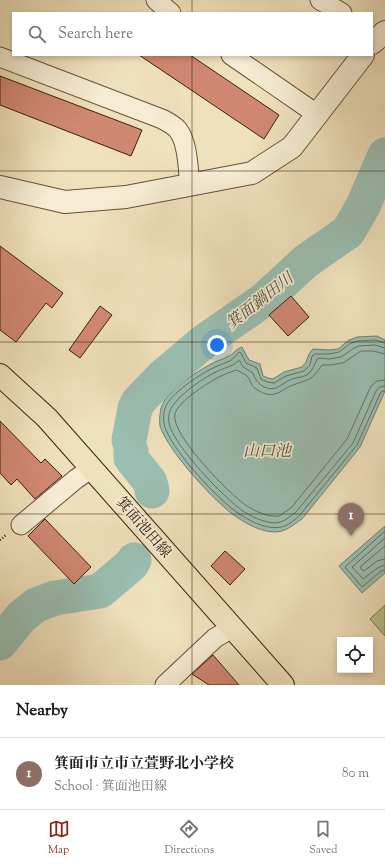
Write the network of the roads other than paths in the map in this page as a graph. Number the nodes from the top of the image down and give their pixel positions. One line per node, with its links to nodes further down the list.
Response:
1 (156, 0): 3 (street)
2 (320, 0): 4 (street)
3 (170, 12)
4 (340, 12)
5 (0, 56): 9 (street)
6 (232, 56): 8 (street)
7 (362, 56): 8 (street)
8 (318, 115): 9 (street)
9 (190, 185): 10 (street)
10 (0, 187)
11 (0, 375): 12 (main road, 箕面池田線)
12 (92, 468): 13 (street); 14 (main road, 箕面池田線)
13 (21, 525)
14 (232, 628): 15 (street); 16 (main road, 箕面池田線)
15 (165, 685)
16 (283, 685)

